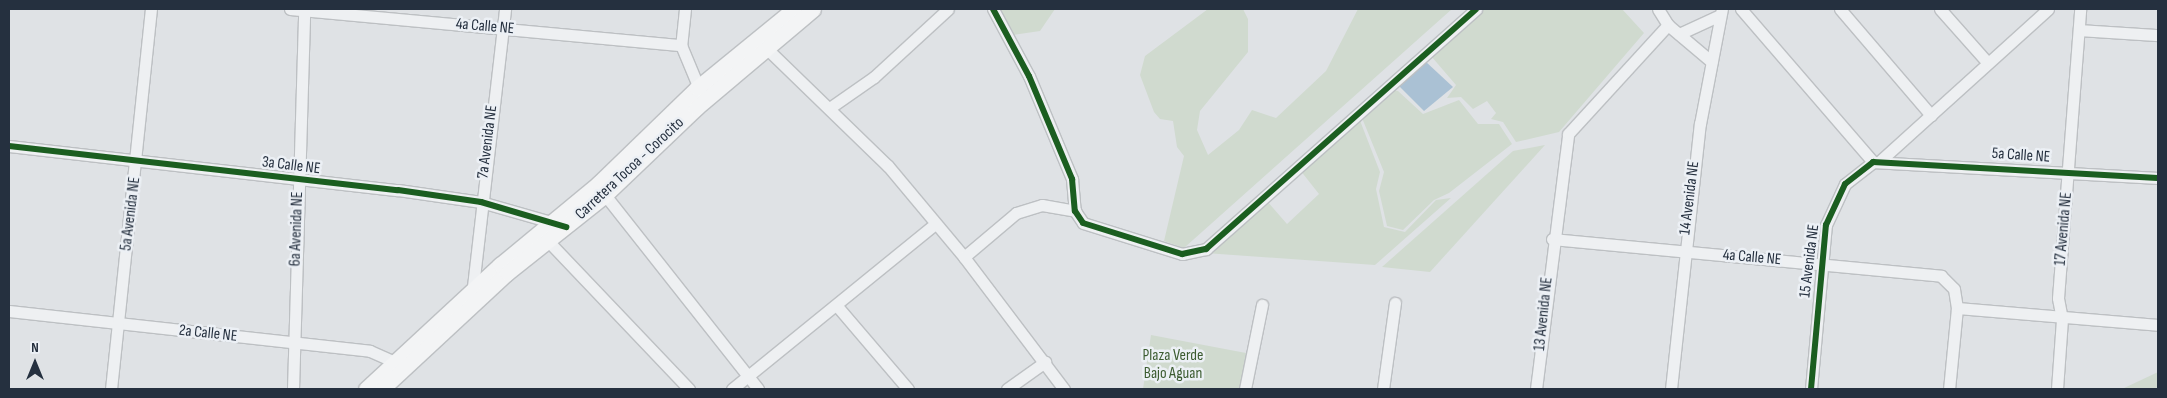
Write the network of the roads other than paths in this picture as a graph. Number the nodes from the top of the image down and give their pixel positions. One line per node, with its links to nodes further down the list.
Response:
1 (151, 9): 32 (street, 5a Avenida NE)
2 (290, 9): 3 (street, 4a Calle NE)
3 (304, 9): 19 (street, 4a Calle NE); 35 (street, 6a Avenida NE)
4 (505, 9): 19 (street, 7a Avenida NE)
5 (685, 9): 23 (street)
6 (794, 9): 24 (main road, Carretera Tocoa - Corocito)
7 (813, 9): 24 (main road, Carretera Tocoa - Corocito)
8 (948, 9): 28 (street)
9 (993, 9): 38 (street)
10 (1476, 9): 38 (street)
11 (1658, 9): 18 (street)
12 (1741, 9): 31 (street)
13 (1840, 9): 29 (street)
14 (1940, 9): 26 (street)
15 (2045, 9): 26 (street, 15 Avenida NE)
16 (2080, 9): 20 (street, 17 Avenida NE)
17 (1720, 12): 21 (street); 25 (street, 14 Avenida NE)
18 (1668, 25): 21 (street); 42 (street, 13 Avenida NE)
19 (502, 28): 23 (street, 4a Calle NE); 37 (street, 7a Avenida NE)
20 (2080, 30): 22 (street); 33 (street, 17 Avenida NE)
21 (1679, 34): 25 (street)
22 (2158, 35)
23 (681, 45): 27 (street)
24 (763, 45): 27 (main road, Carretera Tocoa - Corocito); 28 (street)
25 (1712, 62): 44 (street, 14 Avenida NE)
26 (1988, 63): 29 (street, 15 Avenida NE)
27 (702, 94): 36 (main road, Carretera Tocoa - Corocito); 39 (main road, Carretera Tocoa - Corocito)
28 (831, 107): 40 (street)
29 (1931, 115): 31 (street, 15 Avenida NE)
30 (9, 146): 32 (street, 3a Calle NE)
31 (1877, 161): 33 (street, 5a Calle NE); 46 (street, 15 Avenida NE)
32 (138, 162): 35 (street, 3a Calle NE); 54 (street, 5a Avenida NE)
33 (2068, 173): 34 (street, 5a Calle NE); 53 (street, 17 Avenida NE)
34 (2158, 178)
35 (299, 181): 37 (street, 3a Calle NE); 56 (street, 6a Avenida NE)
36 (605, 195): 41 (main road, Carretera Tocoa - Corocito); 59 (street)
37 (481, 202): 39 (street, 3a Calle NE); 47 (street, 7a Avenida NE)
38 (1075, 211): 45 (street)
39 (550, 221): 41 (street, 3a Calle NE); 47 (main road, Carretera Tocoa - Corocito)
40 (936, 224): 45 (street); 49 (street)
41 (566, 227): 43 (main road, Carretera Tocoa - Corocito)
42 (1552, 239): 44 (street, 4a Calle NE); 72 (street, 13 Avenida NE)
43 (549, 242): 47 (main road, Carretera Tocoa - Corocito); 64 (street)
44 (1683, 252): 46 (street, 4a Calle NE); 73 (street, 14 Avenida NE)
45 (964, 257): 57 (street)
46 (1822, 265): 51 (street, 4a Calle NE); 74 (street, 15 Avenida NE)
47 (472, 298): 58 (main road, Carretera Tocoa - Corocito)
48 (1395, 303): 71 (street)
49 (837, 306): 59 (street); 67 (street)
50 (1262, 306): 70 (street)
51 (1957, 308): 53 (street); 75 (street)
52 (9, 311): 54 (street, 2a Calle NE)
53 (2062, 319): 55 (street); 76 (street, 17 Avenida NE)
54 (118, 324): 56 (street, 2a Calle NE); 60 (street, 5a Avenida NE)
55 (2158, 325)
56 (293, 343): 58 (street, 2a Calle NE); 61 (street, 6a Avenida NE)
57 (1045, 362): 68 (street); 69 (street)
58 (400, 364): 62 (main road, Carretera Tocoa - Corocito); 63 (main road, Carretera Tocoa - Corocito)
59 (747, 376): 65 (street); 66 (street)
60 (111, 389)
61 (293, 389)
62 (366, 389)
63 (382, 389)
64 (689, 389)
65 (732, 389)
66 (758, 389)
67 (908, 389)
68 (1007, 389)
69 (1064, 389)
70 (1245, 389)
71 (1383, 389)
72 (1536, 389)
73 (1671, 389)
74 (1811, 389)
75 (1949, 389)
76 (2057, 389)

